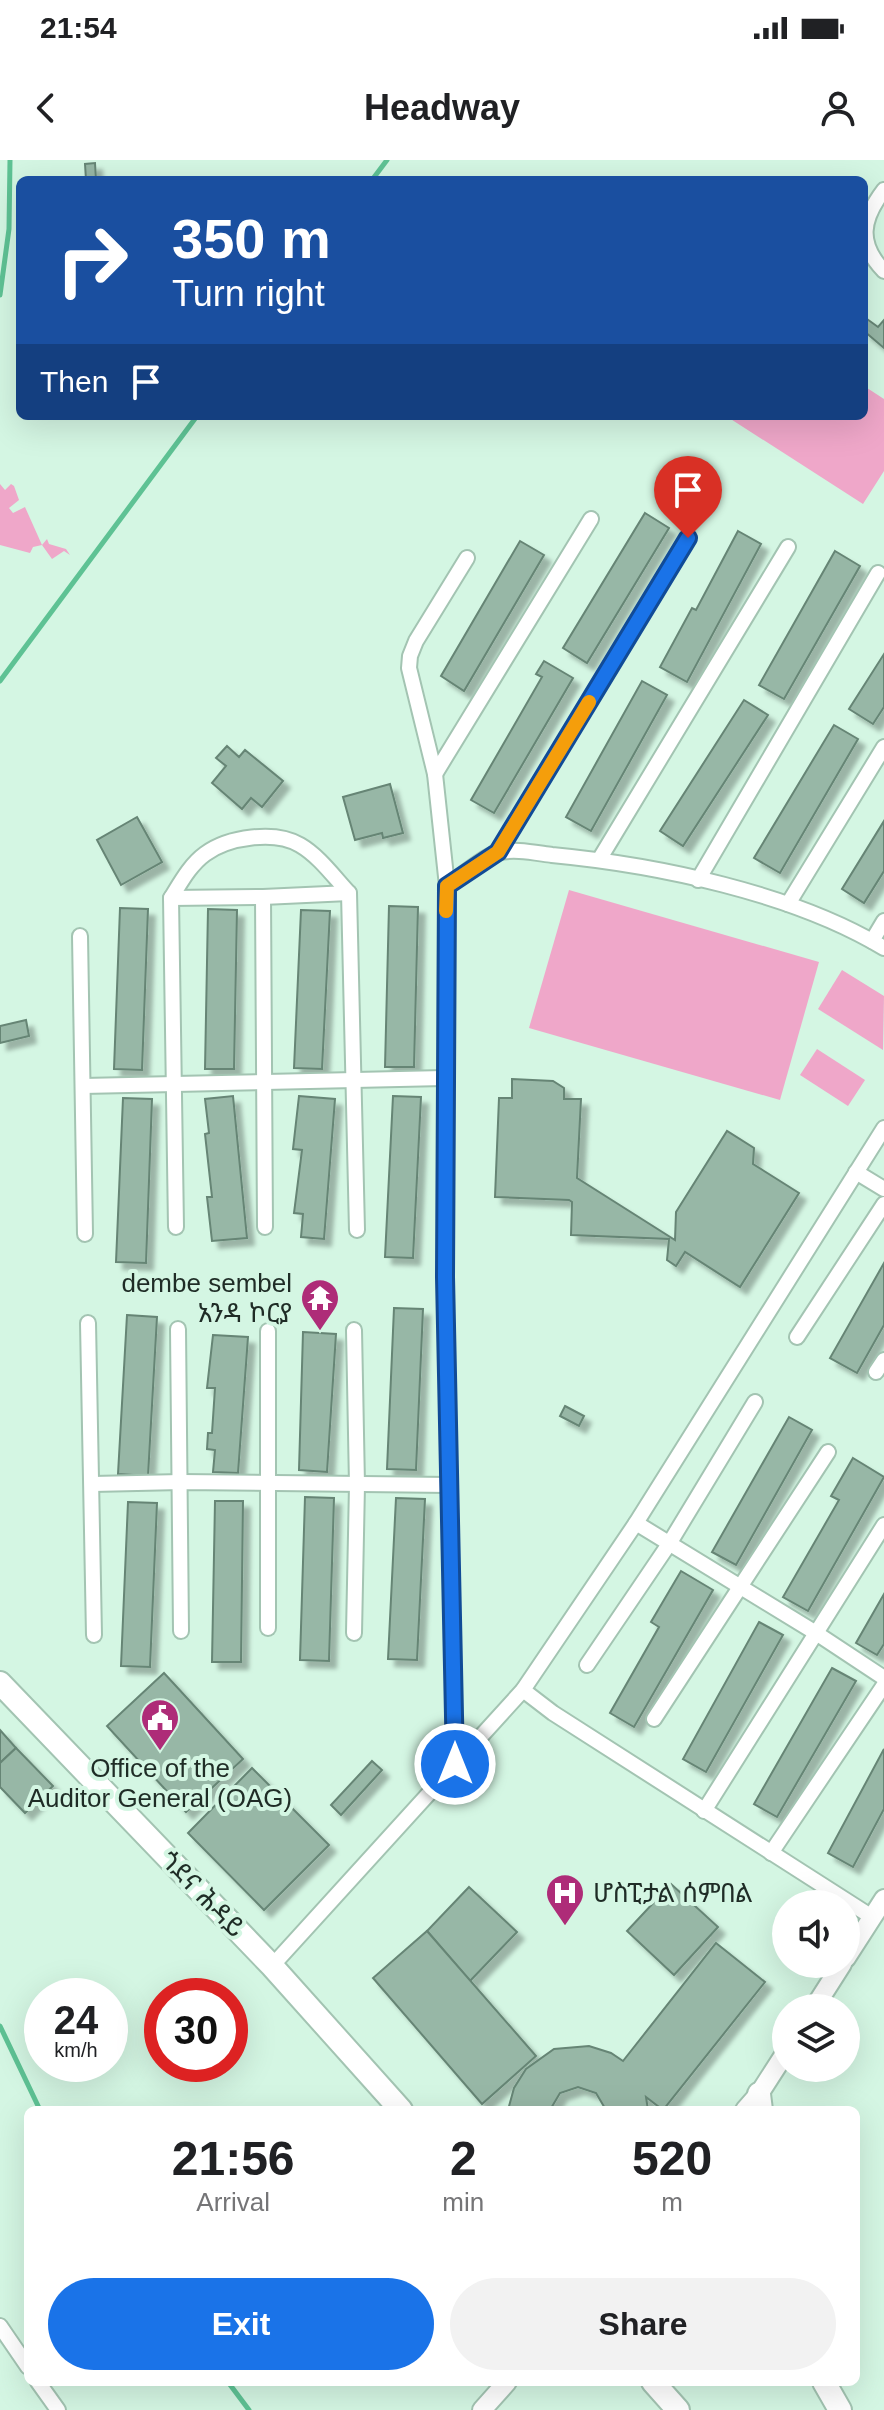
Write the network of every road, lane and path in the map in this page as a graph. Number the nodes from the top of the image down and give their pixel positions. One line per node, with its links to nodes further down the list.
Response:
1 (884, 190): 2 (street)
2 (868, 217)
3 (868, 247): 4 (street)
4 (884, 271)
5 (591, 519): 11 (street)
6 (688, 538): 12 (street)
7 (788, 547): 13 (street)
8 (467, 558): 11 (street)
9 (878, 573): 14 (street)
10 (884, 747): 19 (street)
11 (435, 774): 15 (street)
12 (498, 852): 13 (street); 15 (street)
13 (599, 860): 14 (street)
14 (698, 880): 19 (street)
15 (447, 886): 23 (street)
16 (349, 893): 17 (street); 18 (street); 24 (street)
17 (263, 897): 18 (street); 25 (street)
18 (171, 898): 26 (street)
19 (788, 904): 22 (street)
20 (884, 921): 22 (street)
21 (80, 936): 27 (street)
22 (878, 944)
23 (444, 1078): 24 (street); 47 (street)
24 (355, 1079): 25 (street); 34 (street)
25 (264, 1081): 26 (street); 33 (street)
26 (174, 1083): 27 (street); 32 (street)
27 (83, 1086): 35 (street)
28 (884, 1128): 29 (street)
29 (856, 1172): 30 (street); 48 (street)
30 (884, 1189)
31 (884, 1204): 40 (street)
32 (176, 1227)
33 (265, 1227)
34 (357, 1230)
35 (85, 1234)
36 (88, 1323): 45 (street)
37 (178, 1329): 43 (street)
38 (354, 1330): 46 (street)
39 (268, 1331): 44 (street)
40 (797, 1337)
41 (755, 1402): 50 (street)
42 (828, 1452): 51 (street)
43 (181, 1482): 44 (street); 45 (street); 53 (street)
44 (267, 1483): 46 (street); 52 (street)
45 (93, 1484): 56 (street)
46 (357, 1485): 47 (street); 54 (street)
47 (449, 1485): 63 (street)
48 (636, 1523): 50 (street); 61 (street)
49 (884, 1525): 55 (street)
50 (669, 1544): 51 (street); 57 (street)
51 (741, 1587): 55 (street); 62 (street)
52 (268, 1628)
53 (181, 1631)
54 (354, 1633)
55 (816, 1633): 58 (street); 64 (street)
56 (94, 1635)
57 (587, 1665)
58 (884, 1678)
59 (0, 1683): 69 (main road, ጎደና ሕዳይ)
60 (884, 1685): 65 (street)
61 (523, 1690): 63 (street); 64 (street)
62 (654, 1719)
63 (455, 1764): 69 (street)
64 (704, 1811): 65 (street)
65 (771, 1853): 67 (street)
66 (884, 1899): 67 (street)
67 (872, 1917): 68 (street)
68 (860, 1936)
69 (272, 1966): 72 (main road, ጎደና ሕዳይ)
70 (772, 2076): 71 (street)
71 (755, 2105)
72 (397, 2106)
73 (0, 2326): 74 (street)
74 (24, 2361)
75 (41, 2386): 79 (street)
76 (503, 2386): 80 (street)
77 (657, 2386): 81 (main road)
78 (826, 2386): 82 (main road)
79 (58, 2410)
80 (482, 2410)
81 (678, 2410)
82 (840, 2410)

